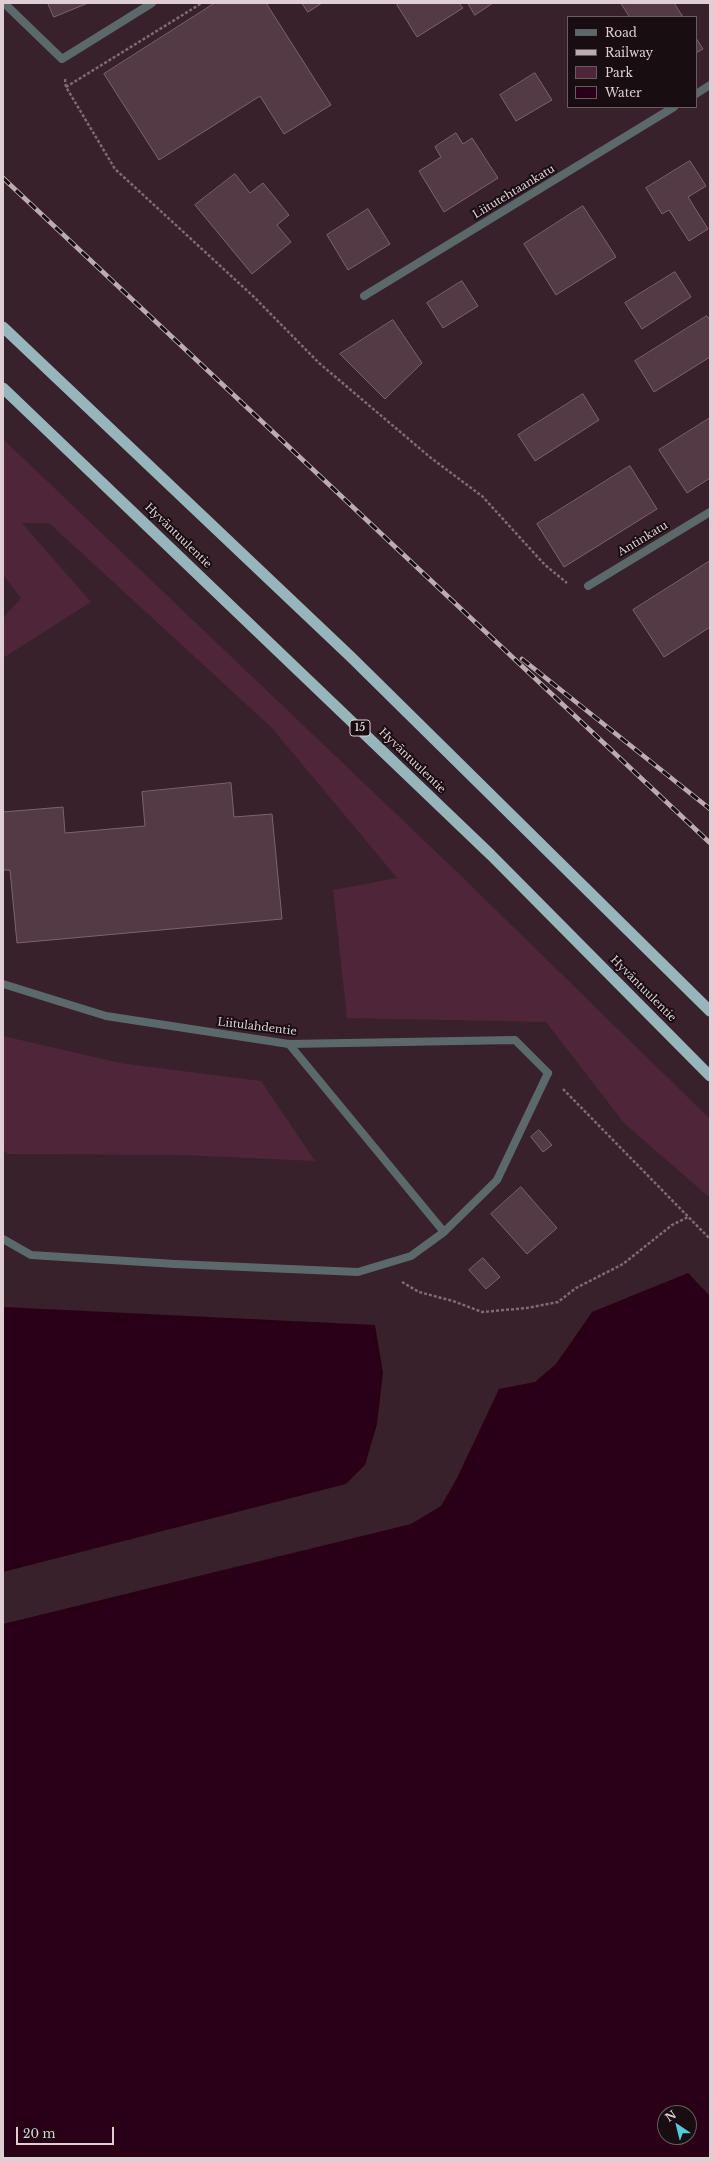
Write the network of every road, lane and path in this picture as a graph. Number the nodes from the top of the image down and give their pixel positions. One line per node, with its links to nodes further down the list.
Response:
1 (4, 3): 4 (street)
2 (152, 3): 4 (street)
3 (202, 3): 6 (path)
4 (62, 59): 6 (path)
5 (710, 85): 7 (street)
6 (66, 87): 13 (path)
7 (697, 93)
8 (672, 108): 9 (street, Liitutehtaankatu)
9 (364, 296)
10 (3, 327): 15 (highway)
11 (3, 388): 18 (highway, Hyväntuulentie / 15)
12 (710, 512): 13 (street, Antinkatu)
13 (588, 586)
14 (3, 984): 16 (street, Liitulahdentie)
15 (710, 1011)
16 (289, 1044): 17 (street, Liitulahdentie); 20 (street)
17 (548, 1073): 19 (path); 20 (street)
18 (710, 1076)
19 (688, 1217): 22 (path); 23 (path)
20 (444, 1232): 23 (street)
21 (3, 1239): 23 (street)
22 (710, 1240)
23 (377, 1266)

